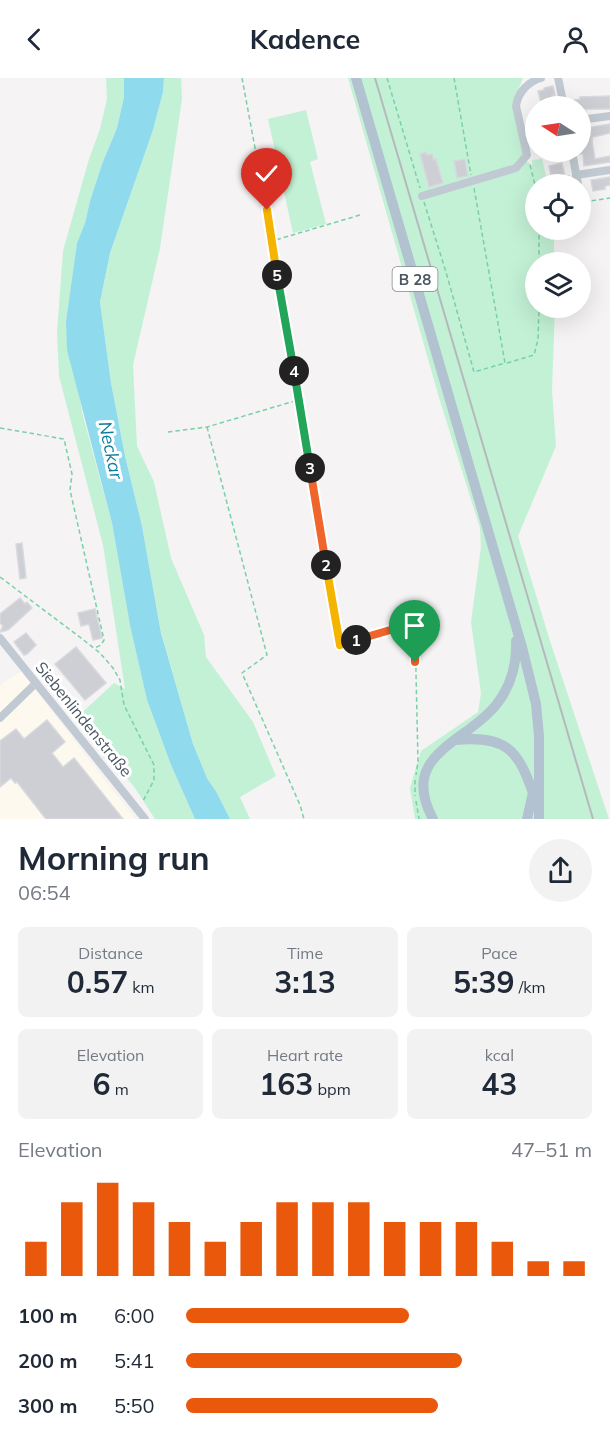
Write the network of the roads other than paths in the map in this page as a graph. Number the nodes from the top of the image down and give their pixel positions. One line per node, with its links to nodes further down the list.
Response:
1 (356, 78): 11 (main road, B 28)
2 (541, 78): 4 (street)
3 (558, 78): 5 (street)
4 (527, 81): 10 (street)
5 (562, 96)
6 (610, 116): 7 (street)
7 (591, 119)
8 (610, 170): 9 (street)
9 (583, 174)
10 (422, 196)
11 (516, 626): 15 (main road); 16 (main road, B 28)
12 (0, 638): 13 (street, Siebenlindenstraße)
13 (36, 683): 14 (street); 18 (street, Siebenlindenstraße)
14 (0, 718)
15 (455, 740): 17 (main road); 19 (main road)
16 (539, 764): 17 (main road, B 28); 21 (main road)
17 (533, 793): 20 (main road, B 28)
18 (145, 819)
19 (433, 819)
20 (527, 819)
21 (539, 819)

